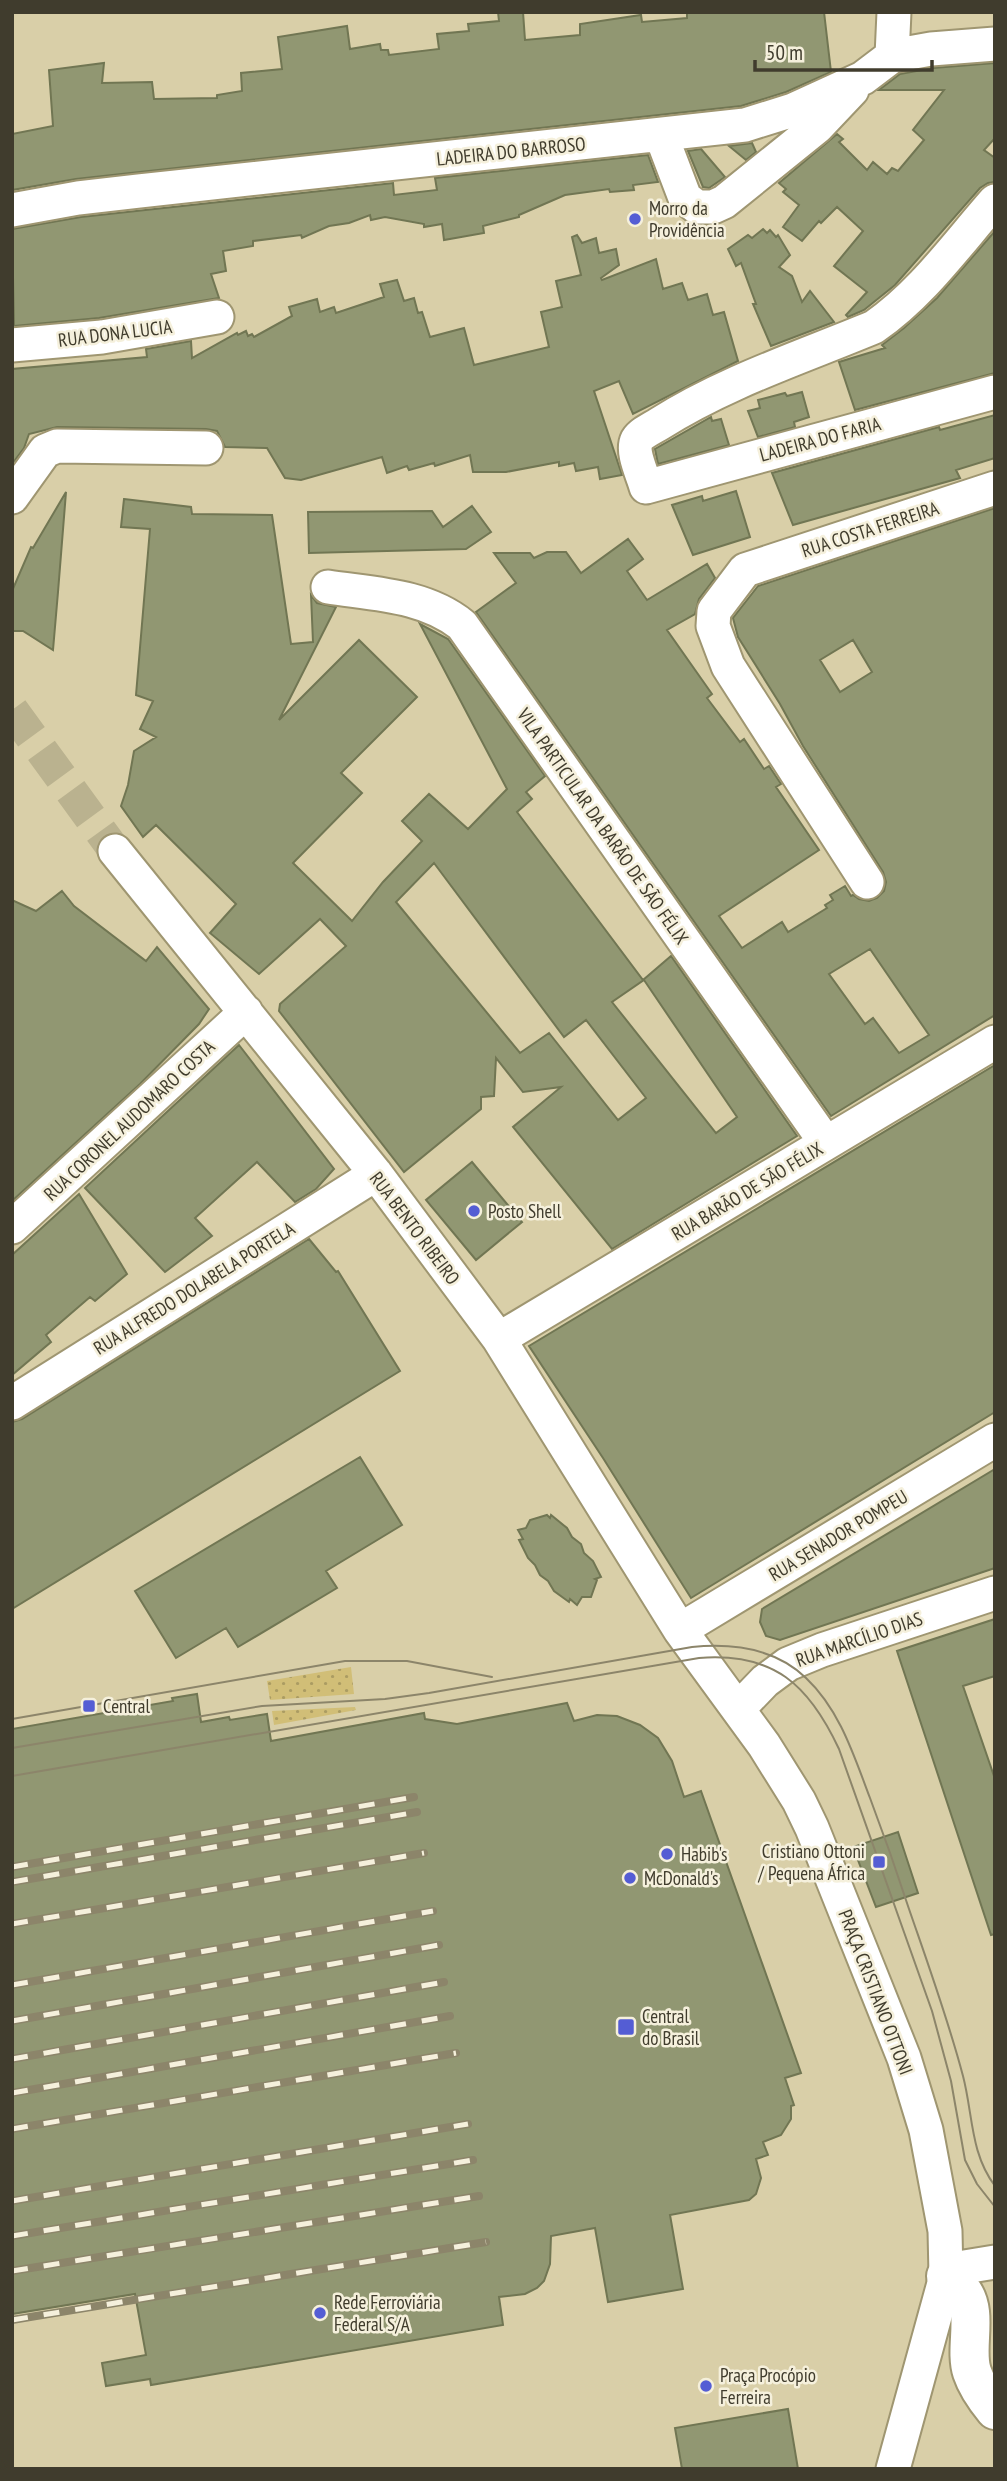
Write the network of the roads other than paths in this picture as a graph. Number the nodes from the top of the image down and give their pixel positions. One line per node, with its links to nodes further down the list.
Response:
1 (894, 12): 3 (street)
2 (995, 44): 3 (street, LADEIRA DO BARROSO)
3 (892, 56): 4 (street, LADEIRA DO BARROSO)
4 (863, 78): 5 (street, LADEIRA DO BARROSO); 5 (street)
5 (661, 135): 7 (street, LADEIRA DO BARROSO)
6 (995, 201): 10 (street, LADEIRA DO FARIA)
7 (12, 210)
8 (217, 317): 9 (street, RUA DONA LUCIA)
9 (12, 345)
10 (995, 392)
11 (206, 448): 13 (street)
12 (995, 488): 16 (street, RUA COSTA FERREIRA)
13 (12, 497)
14 (328, 587): 19 (street, VILA PARTICULAR DA BARÃO DE SÃO FÉLIX)
15 (115, 851): 17 (street, RUA BENTO RIBEIRO)
16 (867, 882)
17 (246, 1012): 20 (street, RUA BENTO RIBEIRO); 21 (street, RUA CORONEL AUDOMARO COSTA)
18 (995, 1042): 19 (street, RUA BARÃO DE SÃO FÉLIX)
19 (826, 1143): 22 (street, RUA BARÃO DE SÃO FÉLIX)
20 (376, 1174): 22 (street, RUA BENTO RIBEIRO); 23 (street, RUA ALFREDO DOLABELA PORTELA)
21 (12, 1227)
22 (499, 1339): 26 (street, RUA BENTO RIBEIRO)
23 (12, 1403)
24 (995, 1440): 26 (street, RUA SENADOR POMPEU)
25 (995, 1593): 27 (street, RUA MARCÍLIO DIAS)
26 (680, 1630): 27 (street, PRAÇA CRISTIANO OTTONI)
27 (738, 1709): 29 (street, PRAÇA CRISTIANO OTTONI)
28 (995, 2262): 29 (street)
29 (946, 2273): 30 (main road); 31 (street)
30 (995, 2410)
31 (893, 2469)

